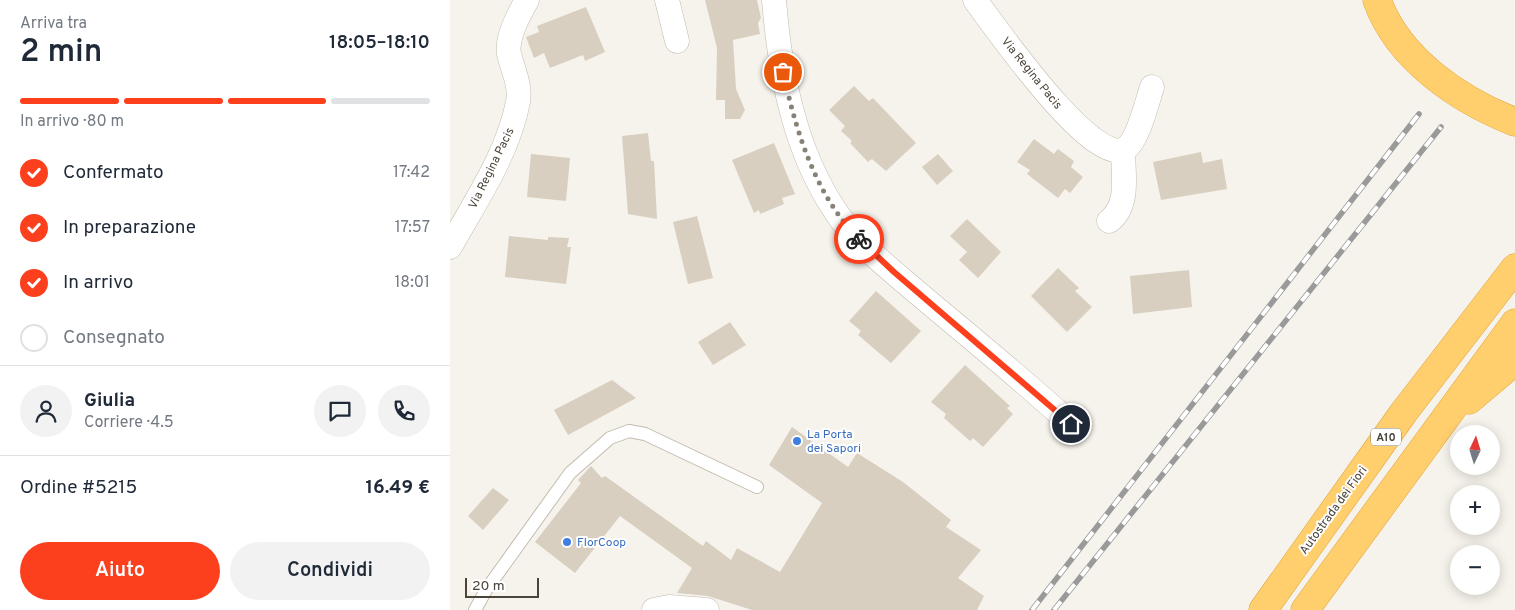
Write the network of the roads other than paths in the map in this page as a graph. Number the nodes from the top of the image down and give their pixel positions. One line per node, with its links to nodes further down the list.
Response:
1 (527, 0): 11 (street, Via Regina Pacis)
2 (667, 0): 6 (street)
3 (774, 0): 16 (street)
4 (975, 0): 9 (street, Via Regina Pacis)
5 (1377, 0): 8 (highway)
6 (677, 40)
7 (1152, 86): 9 (street)
8 (1515, 122)
9 (1124, 150): 10 (street)
10 (1109, 221)
11 (450, 248)
12 (1515, 268): 21 (highway, Autostrada dei Fiori / A10)
13 (1515, 323): 15 (highway)
14 (1515, 361): 15 (highway)
15 (1441, 423): 22 (highway)
16 (1071, 424)
17 (757, 487): 18 (lane)
18 (475, 610)
19 (654, 610): 20 (street)
20 (707, 610)
21 (1263, 610)
22 (1305, 610)

